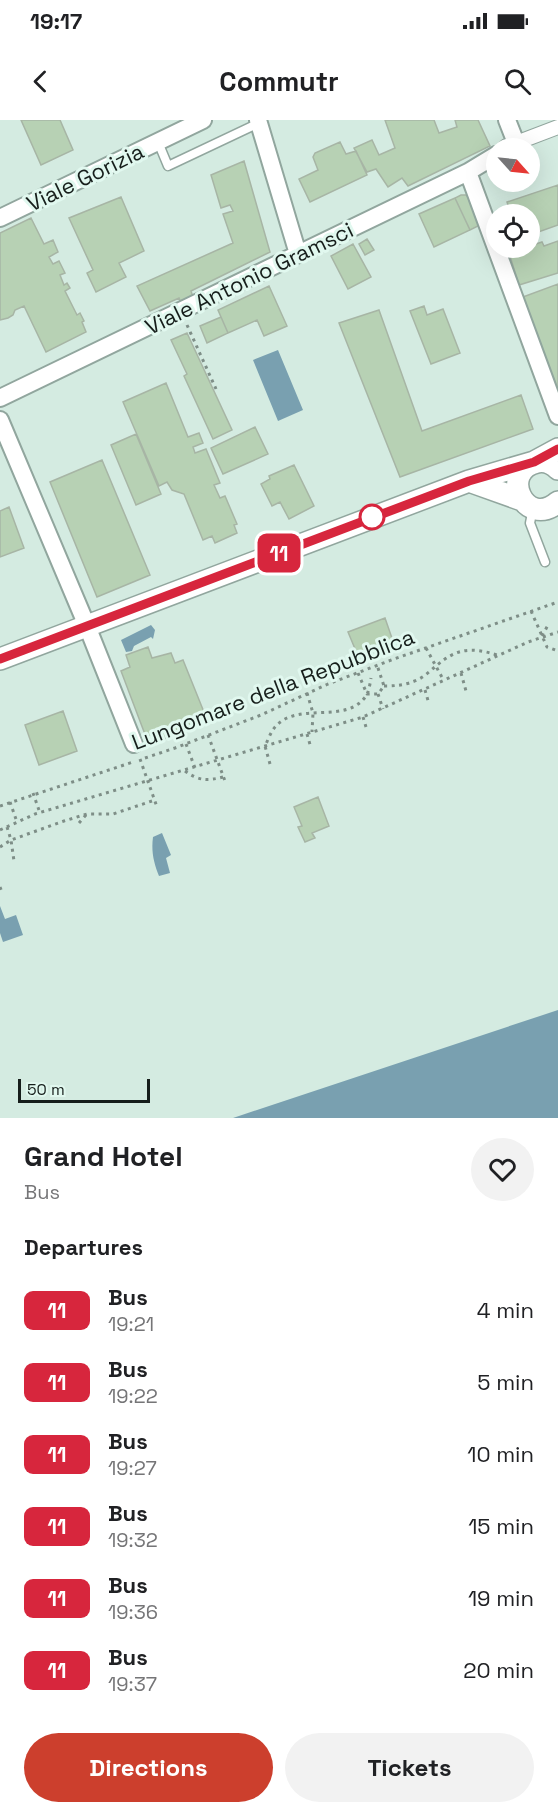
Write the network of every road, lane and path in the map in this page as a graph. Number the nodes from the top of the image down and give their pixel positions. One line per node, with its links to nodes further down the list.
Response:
1 (202, 120): 7 (street, Viale Gorizia)
2 (507, 120): 5 (street)
3 (258, 122): 7 (lane); 11 (street)
4 (558, 127): 6 (street)
5 (510, 138)
6 (531, 138)
7 (158, 142): 10 (street, Viale Gorizia)
8 (486, 161): 9 (street, Viale Antonio Gramsci)
9 (468, 172): 11 (street, Viale Antonio Gramsci); 15 (street)
10 (0, 218)
11 (298, 254): 12 (street, Viale Antonio Gramsci)
12 (180, 311): 13 (path); 14 (street, Viale Antonio Gramsci)
13 (216, 389)
14 (0, 398)
15 (558, 416)
16 (0, 420): 27 (street)
17 (558, 449): 18 (street)
18 (534, 462): 19 (street); 20 (street); 22 (street)
19 (558, 469)
20 (469, 481): 22 (street); 27 (street)
21 (558, 502): 22 (street)
22 (528, 504): 23 (lane)
23 (545, 562)
24 (558, 602): 25 (path, Lungomare della Repubblica)
25 (531, 611): 29 (path); 30 (path, Lungomare della Repubblica)
26 (548, 624): 29 (path)
27 (87, 626): 33 (street); 54 (street)
28 (558, 632): 29 (path, Lungomare della Repubblica)
29 (541, 638): 31 (path); 32 (path, Lungomare della Repubblica)
30 (426, 648): 34 (path, Lungomare della Repubblica); 35 (path)
31 (558, 651)
32 (499, 655): 35 (path); 37 (path, Lungomare della Repubblica)
33 (0, 659)
34 (377, 665): 36 (path, Lungomare della Repubblica); 40 (path)
35 (436, 666): 39 (path); 40 (path)
36 (358, 673): 43 (path, Lungomare della Repubblica); 44 (path)
37 (461, 673): 39 (path, Lungomare della Repubblica); 42 (path)
38 (371, 678): 44 (path)
39 (444, 681): 41 (path, Lungomare della Repubblica)
40 (384, 686): 45 (path)
41 (425, 690): 46 (path); 47 (path, Lungomare della Repubblica)
42 (466, 691)
43 (307, 693): 48 (path); 53 (path, Lungomare della Repubblica)
44 (367, 694): 45 (path); 48 (path)
45 (378, 694): 47 (path)
46 (429, 704)
47 (383, 709): 49 (path, Lungomare della Repubblica)
48 (313, 713): 51 (path); 56 (path)
49 (363, 717): 50 (path); 51 (path, Lungomare della Repubblica)
50 (366, 727)
51 (312, 732): 52 (path, Lungomare della Repubblica)
52 (307, 734): 56 (path, Lungomare della Repubblica); 57 (path)
53 (208, 735): 55 (path, Lungomare della Repubblica); 59 (path)
54 (134, 744)
55 (186, 744): 58 (path, Lungomare della Repubblica); 61 (path)
56 (265, 746): 59 (path, Lungomare della Repubblica); 60 (path)
57 (311, 748)
58 (140, 759): 63 (path); 64 (path, Lungomare della Repubblica)
59 (218, 761): 61 (path, Lungomare della Repubblica); 62 (path)
60 (270, 764)
61 (195, 768): 62 (path, Lungomare della Repubblica)
62 (185, 771): 63 (path, Lungomare della Repubblica)
63 (148, 782): 65 (path); 69 (path, Lungomare della Repubblica)
64 (33, 794): 66 (path, Lungomare della Repubblica); 69 (path)
65 (155, 800): 68 (path); 70 (path)
66 (10, 802): 67 (path, Lungomare della Repubblica); 71 (path)
67 (0, 806)
68 (157, 807)
69 (40, 813): 71 (path, Lungomare della Repubblica)
70 (87, 814): 72 (path); 75 (path)
71 (17, 822): 73 (path, Lungomare della Repubblica)
72 (80, 823)
73 (7, 827): 74 (path, Lungomare della Repubblica); 75 (path)
74 (0, 830)
75 (11, 840): 76 (path); 77 (path)
76 (0, 847)
77 (14, 861)
78 (0, 887): 79 (path)
79 (2, 892)

